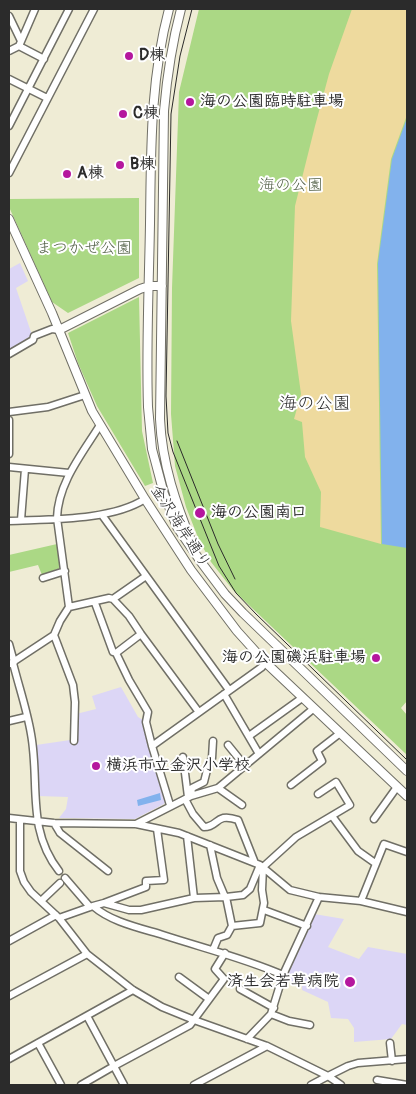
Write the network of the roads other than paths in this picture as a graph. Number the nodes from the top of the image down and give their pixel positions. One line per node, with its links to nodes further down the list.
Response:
1 (35, 9): 7 (street)
2 (69, 9): 9 (street)
3 (94, 9): 12 (street)
4 (169, 9): 16 (street)
5 (181, 9): 17 (street)
6 (9, 16): 7 (street)
7 (20, 44): 8 (street); 9 (street)
8 (9, 51)
9 (44, 59): 11 (street)
10 (9, 79): 11 (street)
11 (28, 88): 12 (street); 13 (street)
12 (47, 98): 14 (street)
13 (9, 126)
14 (9, 173)
15 (9, 219): 18 (street, 金沢海岸通り)
16 (149, 286): 17 (street); 18 (street); 33 (street)
17 (162, 286): 33 (street)
18 (59, 330): 19 (street); 20 (street, 金沢海岸通り)
19 (9, 354)
20 (85, 395): 21 (street); 23 (street, 金沢海岸通り)
21 (9, 412)
22 (9, 420): 24 (street)
23 (100, 425): 27 (street); 28 (street, 金沢海岸通り)
24 (9, 454)
25 (9, 467): 26 (street)
26 (25, 469): 27 (street); 32 (street)
27 (69, 473): 30 (street)
28 (145, 499): 29 (street); 44 (street, 金沢海岸通り)
29 (102, 515): 30 (street); 35 (street)
30 (57, 518): 32 (street); 34 (street)
31 (9, 520): 32 (street)
32 (21, 520)
33 (201, 562): 61 (street)
34 (65, 571): 36 (street); 39 (street)
35 (146, 576): 37 (street); 46 (street)
36 (43, 578)
37 (113, 599): 38 (street); 40 (street)
38 (95, 602): 39 (street); 43 (street)
39 (69, 607): 41 (street)
40 (141, 634): 43 (street); 49 (street)
41 (54, 635): 45 (street); 54 (street)
42 (9, 644): 45 (street)
43 (116, 653): 57 (street)
44 (265, 662): 46 (street); 47 (street, 金沢海岸通り)
45 (12, 663): 50 (street)
46 (226, 692): 49 (street); 53 (street)
47 (302, 698): 48 (street, 金沢海岸通り); 53 (street)
48 (313, 709): 52 (street, 金沢海岸通り); 58 (street)
49 (198, 711): 57 (street)
50 (26, 717): 51 (street); 74 (street)
51 (9, 721)
52 (339, 734): 62 (street); 63 (street, 金沢海岸通り)
53 (249, 736): 58 (street)
54 (74, 741)
55 (213, 741): 67 (street)
56 (228, 745): 60 (street)
57 (152, 746): 68 (street)
58 (259, 754): 60 (street)
59 (183, 757): 67 (street)
60 (245, 766): 64 (street)
61 (407, 771)
62 (291, 785)
63 (397, 787): 66 (street, 金沢海岸通り); 73 (street)
64 (218, 788): 67 (street); 69 (street)
65 (318, 794): 70 (street)
66 (407, 796)
67 (188, 797): 68 (street); 82 (street)
68 (170, 805): 76 (street)
69 (242, 805)
70 (332, 816): 81 (street); 82 (street)
71 (9, 818): 72 (street)
72 (20, 820): 74 (street); 88 (street)
73 (374, 820)
74 (36, 821): 75 (street); 83 (street)
75 (54, 823): 76 (street); 84 (street)
76 (136, 824): 77 (street)
77 (157, 828): 78 (street); 90 (street)
78 (187, 836): 79 (street); 87 (street)
79 (210, 844): 82 (street); 85 (street)
80 (407, 852): 81 (street)
81 (375, 863): 89 (street)
82 (259, 865): 85 (street); 86 (street); 92 (street)
83 (59, 871)
84 (108, 871)
85 (226, 897): 87 (street); 95 (street)
86 (319, 897): 89 (street); 96 (street)
87 (194, 898): 90 (street)
88 (41, 901): 91 (street); 94 (street)
89 (360, 901): 93 (street)
90 (104, 903): 91 (street)
91 (91, 906): 94 (street); 98 (street)
92 (264, 910): 95 (street); 96 (street)
93 (407, 912)
94 (57, 916): 97 (street); 100 (street)
95 (232, 926): 98 (street)
96 (307, 926): 101 (street)
97 (9, 941)
98 (213, 950): 99 (street)
99 (225, 953): 101 (street); 106 (street)
100 (87, 954): 104 (street); 105 (street)
101 (283, 976): 107 (street)
102 (178, 977): 106 (street)
103 (240, 988): 107 (street)
104 (134, 990): 108 (street); 109 (street)
105 (9, 996)
106 (209, 999): 109 (street)
107 (272, 1011): 110 (street); 111 (street)
108 (87, 1016): 112 (street); 118 (street)
109 (194, 1020): 111 (street); 118 (street)
110 (310, 1025)
111 (247, 1038): 114 (street)
112 (38, 1042): 115 (street); 121 (street)
113 (390, 1043): 117 (street)
114 (267, 1046): 119 (street); 124 (street)
115 (9, 1058)
116 (407, 1059): 117 (street)
117 (392, 1060): 119 (street)
118 (114, 1066): 122 (street); 123 (street)
119 (328, 1076): 125 (street); 126 (street)
120 (377, 1080): 127 (street)
121 (61, 1085)
122 (81, 1085)
123 (124, 1085)
124 (194, 1085)
125 (312, 1085)
126 (341, 1085)
127 (407, 1085)

